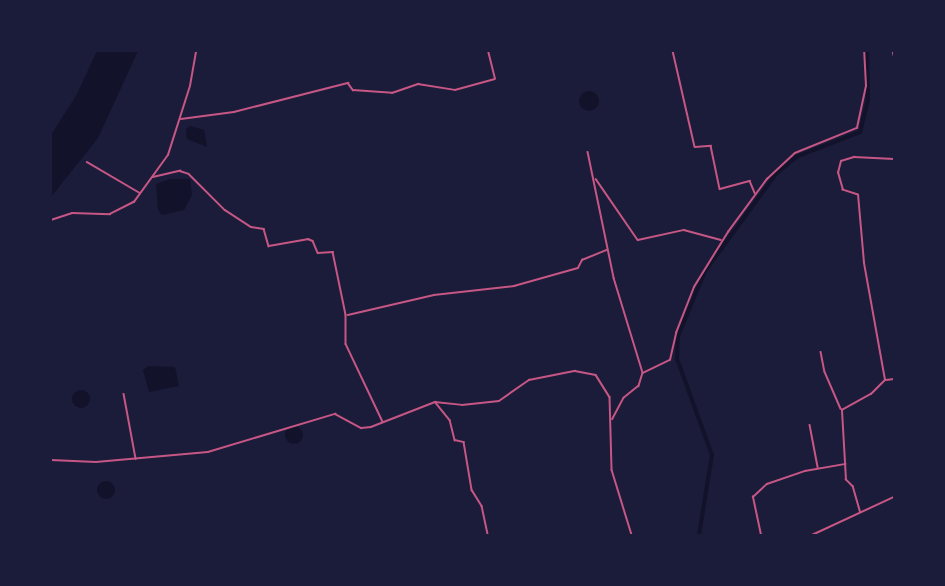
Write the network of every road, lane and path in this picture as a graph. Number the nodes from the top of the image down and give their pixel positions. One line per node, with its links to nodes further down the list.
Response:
1 (196, 51): 5 (street)
2 (488, 51): 5 (street)
3 (673, 51): 12 (street)
4 (864, 51): 12 (street)
5 (181, 119): 9 (street)
6 (588, 152): 10 (street)
7 (894, 159): 20 (street)
8 (87, 162): 11 (street)
9 (153, 177): 11 (street); 16 (street)
10 (594, 177): 14 (street); 15 (street)
11 (141, 194): 13 (street)
12 (756, 194): 14 (street)
13 (51, 220)
14 (722, 241): 18 (street)
15 (608, 250): 16 (street); 18 (street)
16 (346, 315): 25 (street)
17 (821, 352): 23 (street)
18 (643, 373): 24 (street)
19 (894, 379): 20 (street)
20 (885, 380): 23 (street)
21 (124, 394): 28 (street)
22 (435, 402): 24 (street); 25 (street); 33 (street)
23 (842, 410): 29 (street)
24 (613, 420): 34 (street)
25 (384, 424): 28 (street)
26 (810, 425): 30 (street)
27 (51, 460): 28 (street)
28 (136, 460)
29 (846, 464): 30 (street); 32 (street)
30 (818, 468): 35 (street)
31 (894, 497): 32 (street)
32 (860, 513): 36 (street)
33 (488, 535)
34 (632, 535)
35 (761, 535)
36 (812, 535)

